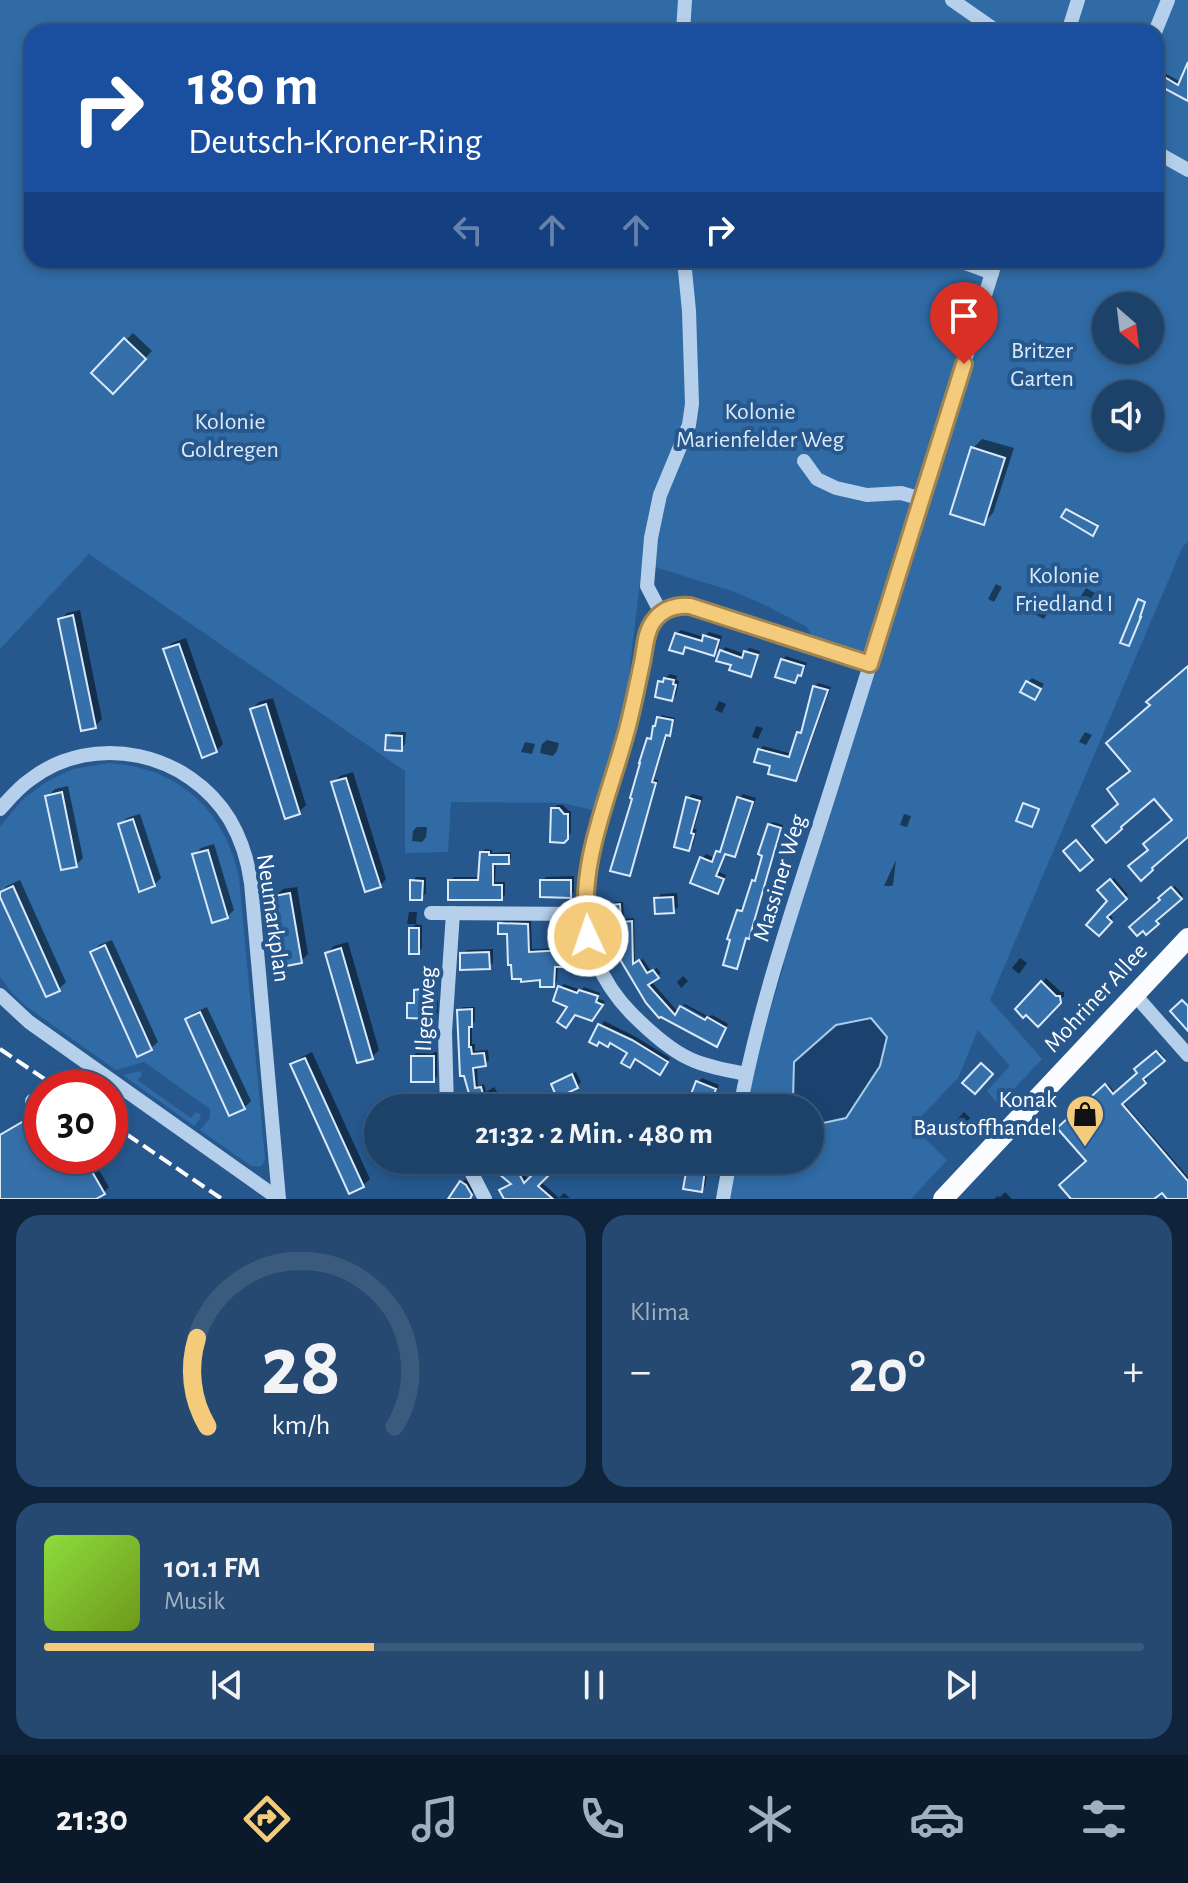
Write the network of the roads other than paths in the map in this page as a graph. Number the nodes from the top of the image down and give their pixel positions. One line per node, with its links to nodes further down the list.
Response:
1 (685, 0): 5 (street)
2 (952, 0): 6 (street)
3 (1078, 0): 7 (street)
4 (1168, 0): 8 (street)
5 (684, 24)
6 (986, 24)
7 (1070, 24)
8 (1158, 24)
9 (1164, 156): 10 (street)
10 (1188, 170)
11 (685, 268): 15 (street)
12 (994, 268): 14 (street, Massiner Weg)
13 (804, 461): 14 (street)
14 (922, 499): 16 (street, Massiner Weg)
15 (661, 613): 16 (street); 20 (street)
16 (870, 664): 25 (street, Massiner Weg)
17 (0, 809): 30 (street, Neumarkplan)
18 (431, 913): 19 (street)
19 (453, 913): 20 (street); 26 (street, Ilgenweg)
20 (585, 914): 25 (street)
21 (1188, 938): 23 (main road, Mohriner Allee)
22 (0, 995): 30 (street, Neumarkplan)
23 (1135, 995): 24 (street); 33 (main road, Mohriner Allee)
24 (1188, 1055)
25 (746, 1074): 27 (street, Massiner Weg)
26 (447, 1094)
27 (742, 1094)
28 (472, 1174): 31 (street)
29 (727, 1174): 32 (street)
30 (279, 1199)
31 (485, 1199)
32 (723, 1199)
33 (943, 1199)

